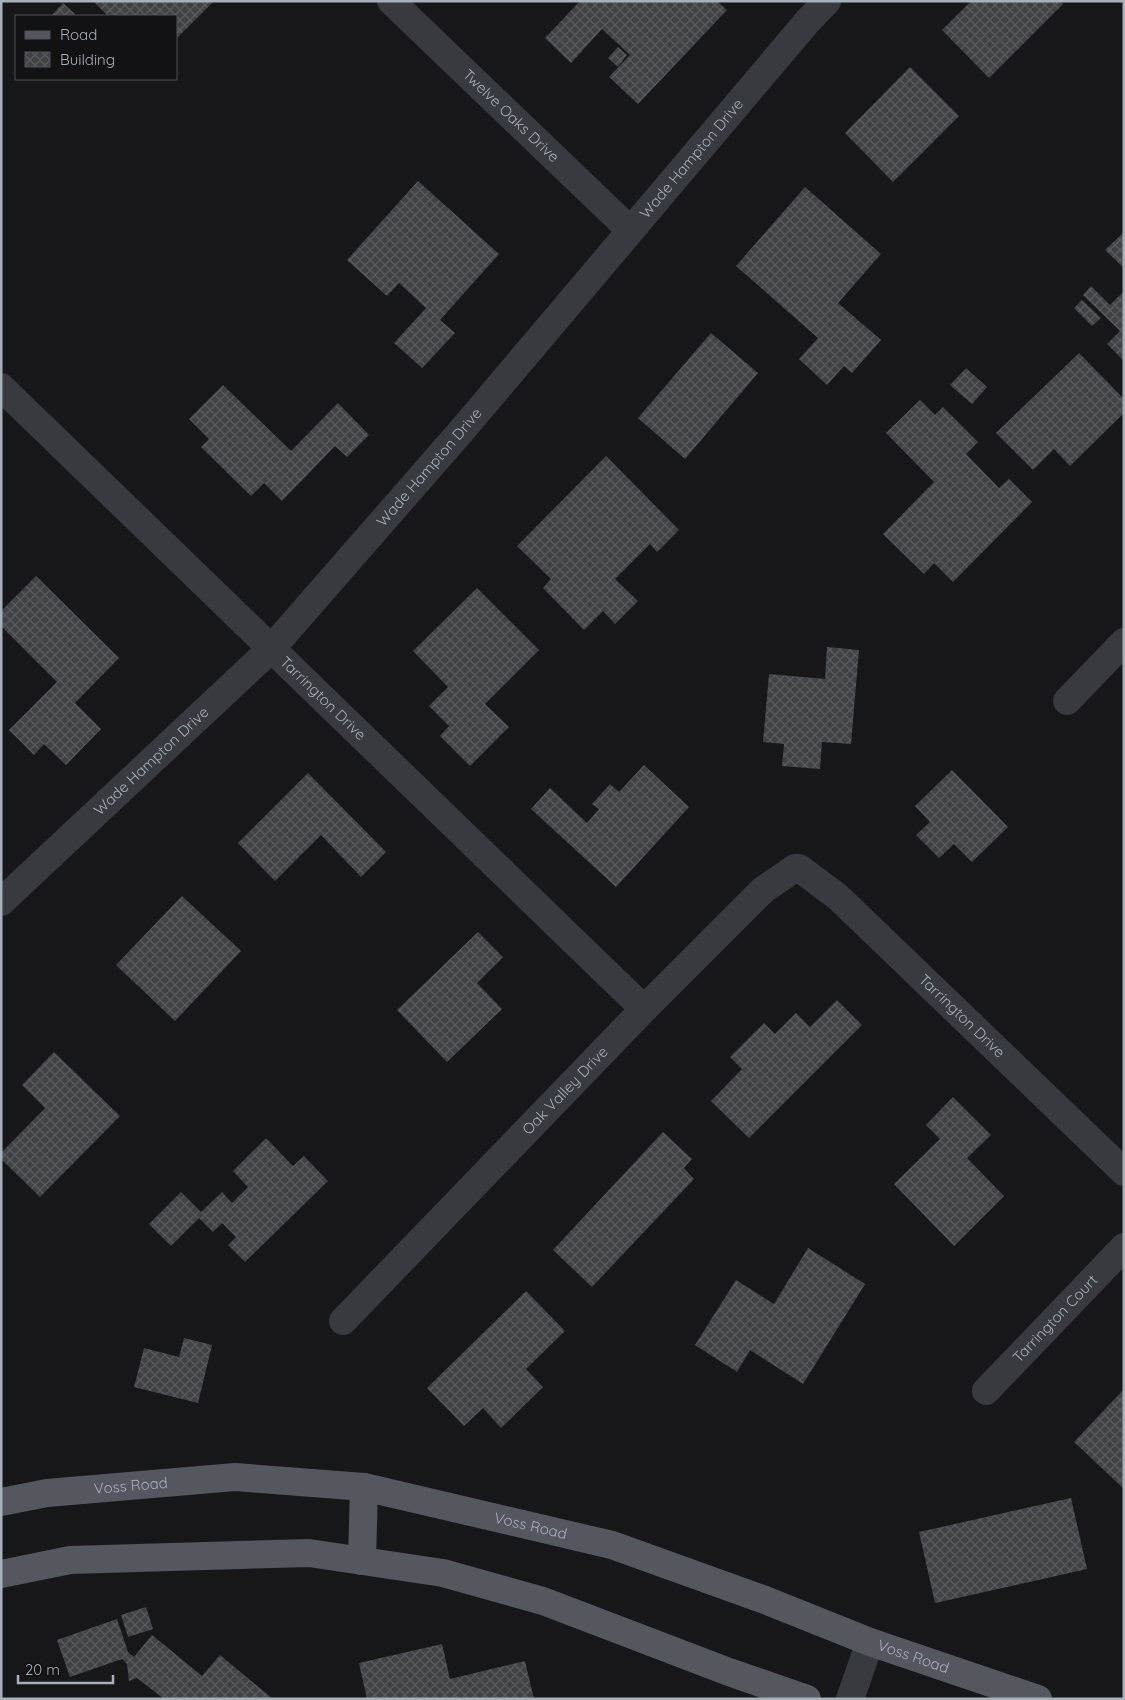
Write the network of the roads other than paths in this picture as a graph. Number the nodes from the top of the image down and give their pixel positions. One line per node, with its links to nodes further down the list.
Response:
1 (391, 1): 3 (street, Twelve Oaks Drive)
2 (826, 1): 3 (street, Wade Hampton Drive)
3 (630, 230): 6 (street, Wade Hampton Drive)
4 (1, 387): 6 (street, Tarrington Drive)
5 (1124, 642): 7 (street)
6 (271, 649): 9 (street, Wade Hampton Drive); 10 (street, Tarrington Drive)
7 (1068, 701)
8 (794, 868): 10 (street, Oak Valley Drive); 11 (street, Tarrington Drive)
9 (1, 902)
10 (644, 1009): 13 (street, Oak Valley Drive)
11 (1124, 1172)
12 (1124, 1247): 14 (street, Tarrington Court)
13 (343, 1321)
14 (986, 1391)
15 (364, 1487): 16 (main road, Voss Road); 17 (main road); 19 (main road, Voss Road)
16 (1, 1502)
17 (362, 1560): 18 (main road); 20 (main road)
18 (1, 1574)
19 (870, 1642): 21 (street); 22 (main road, Voss Road)
20 (807, 1699)
21 (850, 1699)
22 (1038, 1699)

